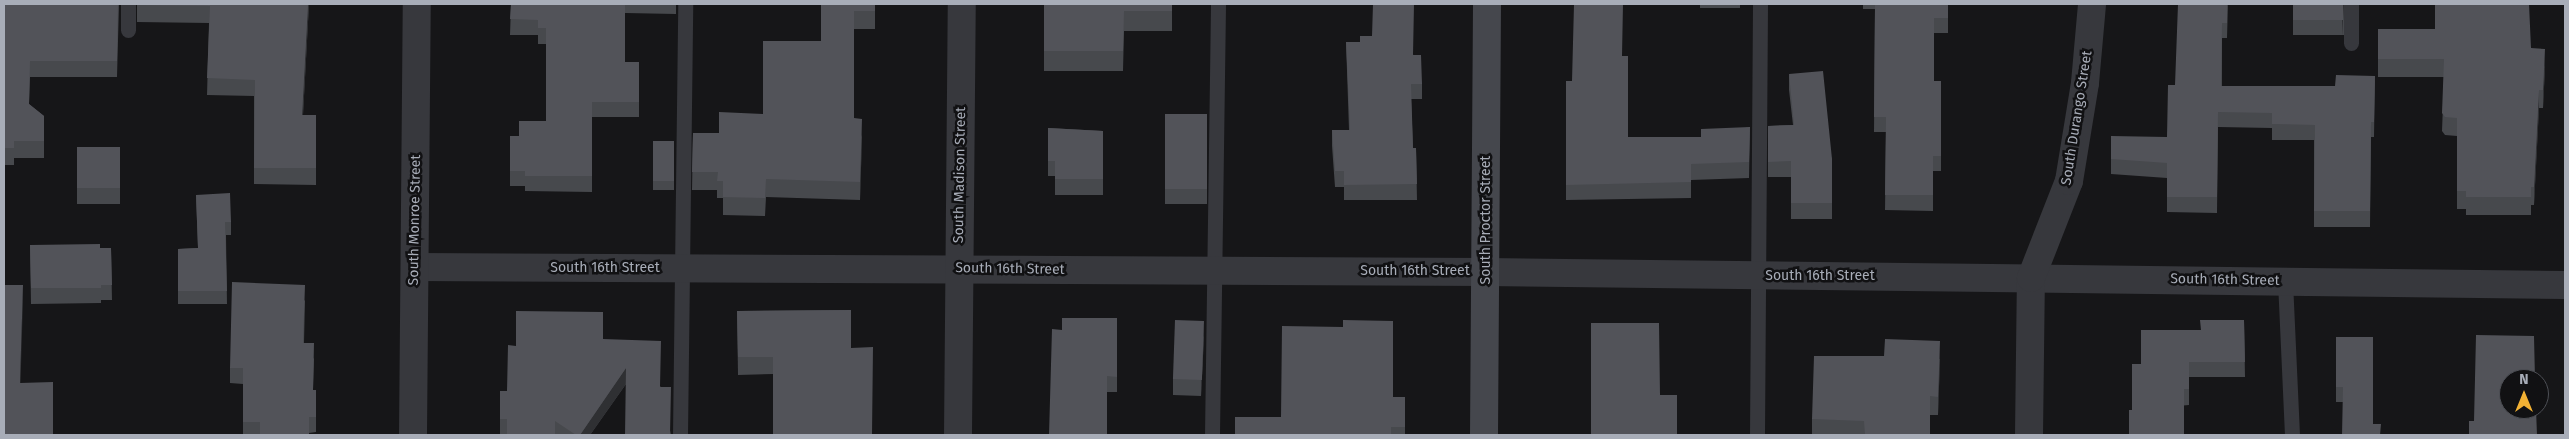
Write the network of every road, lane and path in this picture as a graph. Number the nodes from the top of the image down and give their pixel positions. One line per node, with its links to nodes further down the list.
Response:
1 (128, 4): 10 (lane)
2 (417, 4): 12 (street, South Monroe Street)
3 (685, 4): 13 (lane)
4 (962, 4): 14 (street, South Madison Street)
5 (1218, 4): 15 (lane)
6 (1488, 4): 16 (street, South Proctor Street)
7 (1760, 4): 17 (lane)
8 (2092, 4): 18 (street, South Durango Street)
9 (2352, 4): 11 (lane)
10 (128, 30)
11 (2351, 43)
12 (415, 267): 13 (street, South 16th Street); 21 (street, South Monroe Street)
13 (683, 268): 14 (street, South 16th Street); 22 (lane)
14 (959, 268): 15 (street, South 16th Street); 23 (street, South Madison Street)
15 (1214, 271): 16 (street, South 16th Street); 24 (lane)
16 (1486, 272): 17 (street, South 16th Street); 25 (street, South Proctor Street)
17 (1758, 276): 18 (street, South 16th Street); 26 (lane)
18 (2031, 278): 19 (street, South 16th Street); 27 (street, South Durango Street)
19 (2285, 281): 20 (street, South 16th Street); 28 (lane)
20 (2565, 285)
21 (413, 435)
22 (680, 435)
23 (958, 435)
24 (1212, 435)
25 (1484, 435)
26 (1757, 435)
27 (2029, 435)
28 (2292, 435)

